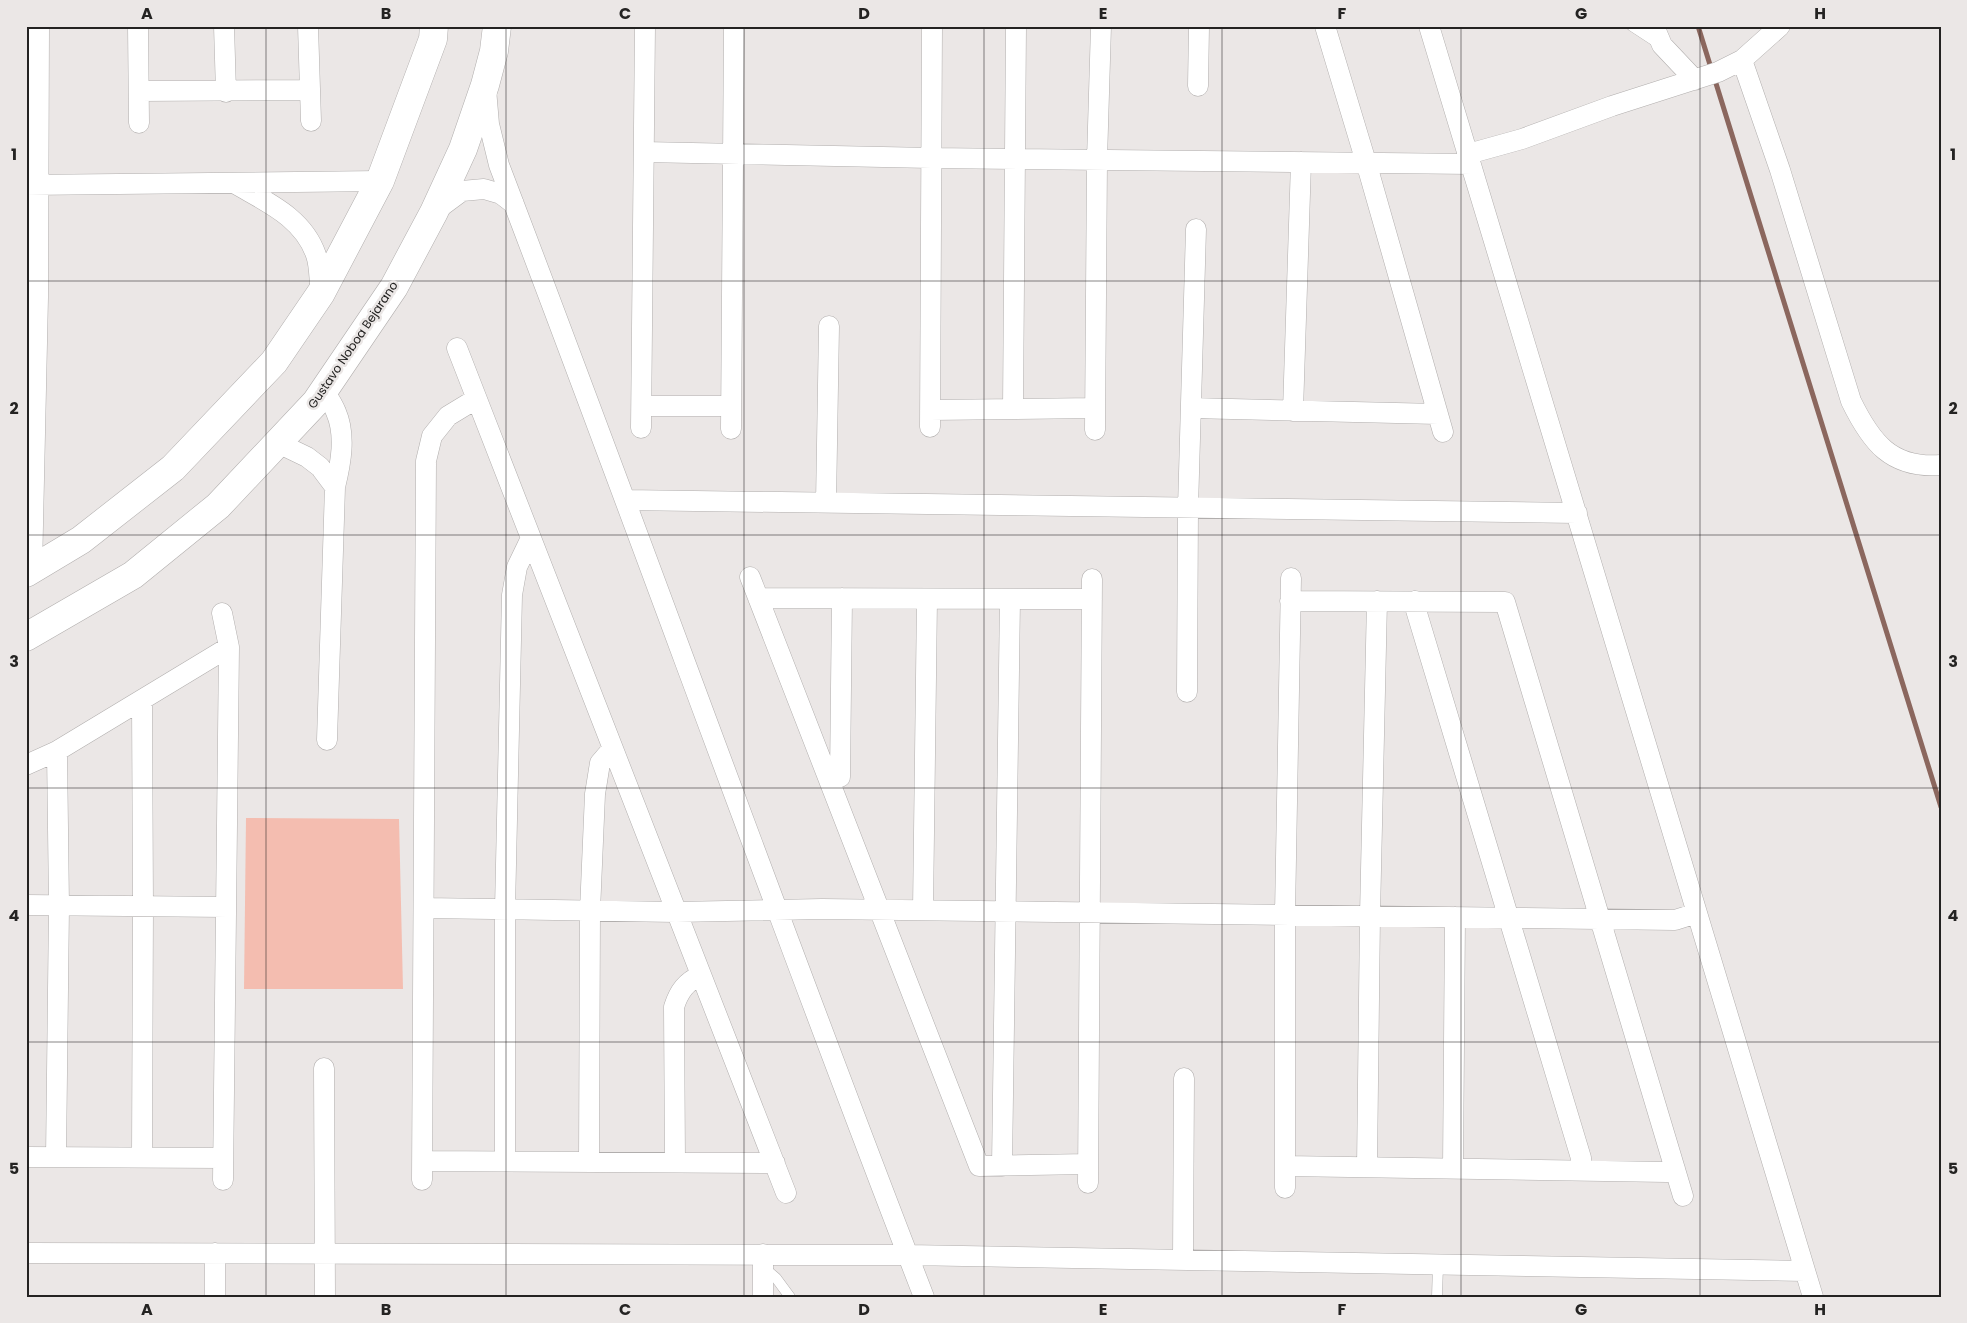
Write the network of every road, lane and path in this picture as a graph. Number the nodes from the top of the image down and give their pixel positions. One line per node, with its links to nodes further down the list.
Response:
1 (39, 26): 38 (street)
2 (138, 26): 24 (street)
3 (224, 26): 25 (street)
4 (308, 26): 23 (street)
5 (434, 26): 36 (street)
6 (497, 26): 21 (street, Gustavo Noboa Bejarano)
7 (645, 26): 28 (street)
8 (734, 26): 29 (street)
9 (932, 26): 30 (street)
10 (1016, 26): 31 (street)
11 (1101, 26): 33 (street)
12 (1198, 26): 22 (street)
13 (1326, 26): 35 (street)
14 (1429, 26): 32 (street)
15 (1632, 26): 18 (lane)
16 (1654, 26): 18 (street)
17 (1780, 26): 19 (street)
18 (1662, 45): 20 (street)
19 (1742, 60): 20 (street); 59 (street)
20 (1695, 80): 32 (street)
21 (485, 85): 39 (street); 40 (street, Gustavo Noboa Bejarano)
22 (1198, 86)
23 (309, 90): 25 (street); 26 (street)
24 (139, 91): 25 (street); 27 (street)
25 (226, 92)
26 (311, 121)
27 (138, 123)
28 (644, 152): 29 (street); 49 (street)
29 (733, 153): 30 (street); 50 (street)
30 (931, 158): 31 (street); 53 (street)
31 (1016, 158): 33 (street); 53 (street)
32 (1470, 159): 35 (street); 64 (street)
33 (1097, 160): 34 (street); 51 (street)
34 (1301, 162): 35 (street); 54 (street)
35 (1366, 162): 54 (street)
36 (380, 181): 37 (street); 42 (street)
37 (232, 182): 38 (street); 42 (street)
38 (32, 185): 43 (street)
39 (514, 204): 40 (street); 61 (street)
40 (434, 212): 46 (street, Gustavo Noboa Bejarano)
41 (1196, 229): 52 (street)
42 (321, 293): 66 (street)
43 (32, 297): 47 (street)
44 (829, 326): 62 (street)
45 (457, 348): 48 (street)
46 (324, 390): 58 (street, Gustavo Noboa Bejarano); 60 (street)
47 (31, 394): 66 (street)
48 (476, 399): 65 (street); 92 (street)
49 (642, 406): 50 (street); 55 (street)
50 (731, 406): 56 (street)
51 (1095, 408): 53 (street); 57 (street)
52 (1190, 408): 54 (street); 63 (street)
53 (1013, 409)
54 (1293, 411)
55 (641, 428)
56 (730, 429)
57 (1095, 430)
58 (278, 443): 60 (street); 79 (street, Gustavo Noboa Bejarano)
59 (1941, 465)
60 (335, 487): 83 (street)
61 (625, 500): 62 (street); 97 (street)
62 (826, 503): 63 (street)
63 (1188, 508): 64 (street); 81 (street)
64 (1577, 513): 102 (street)
65 (530, 540): 84 (street); 93 (street)
66 (29, 572)
67 (750, 577): 70 (street)
68 (1291, 578): 75 (street)
69 (1092, 579): 74 (street)
70 (758, 598): 71 (street); 87 (street)
71 (842, 598): 72 (street); 87 (street)
72 (927, 599): 73 (street); 95 (street)
73 (1010, 599): 74 (street); 98 (street)
74 (1092, 599): 100 (street)
75 (1290, 601): 76 (street); 101 (street)
76 (1378, 601): 77 (street); 103 (street)
77 (1415, 601): 105 (street); 106 (street)
78 (222, 613): 80 (street)
79 (26, 637)
80 (229, 647): 82 (street); 91 (street)
81 (1187, 692)
82 (142, 701): 85 (street); 90 (street)
83 (327, 740)
84 (612, 749): 96 (street); 99 (street)
85 (57, 751): 86 (street); 89 (street)
86 (26, 765)
87 (830, 781): 94 (street)
88 (26, 905): 89 (street)
89 (59, 906): 90 (street); 111 (street)
90 (144, 906): 91 (street); 112 (street)
91 (226, 907): 113 (street)
92 (424, 908): 93 (street); 114 (street)
93 (505, 909): 96 (street); 114 (street)
94 (880, 909): 95 (street); 97 (street); 118 (street)
95 (923, 910): 98 (street)
96 (590, 911): 99 (street); 115 (street)
97 (777, 911): 99 (street); 131 (street)
98 (1005, 911): 100 (street); 118 (street)
99 (676, 912): 107 (street)
100 (1090, 912): 101 (street); 118 (street)
101 (1285, 914): 103 (street); 119 (street)
102 (1697, 914): 106 (street); 135 (street)
103 (1370, 915): 104 (street); 120 (street)
104 (1455, 917): 105 (street); 121 (street)
105 (1510, 918): 106 (street); 123 (street)
106 (1601, 919): 122 (street)
107 (701, 975): 116 (street); 117 (street)
108 (324, 1068): 130 (street)
109 (1184, 1078): 132 (street)
110 (26, 1157): 111 (street)
111 (56, 1157): 112 (street)
112 (142, 1157): 113 (street)
113 (223, 1158): 124 (street)
114 (505, 1161): 115 (street)
115 (589, 1162): 116 (street)
116 (675, 1162): 117 (street)
117 (774, 1163): 126 (street)
118 (1002, 1166)
119 (1285, 1166): 120 (street); 125 (street)
120 (1367, 1167): 121 (street)
121 (1453, 1169): 123 (street)
122 (1676, 1169): 123 (street); 127 (street)
123 (1582, 1170)
124 (223, 1180)
125 (1285, 1188)
126 (786, 1193)
127 (1683, 1196)
128 (26, 1252): 129 (street)
129 (215, 1253): 130 (street); 136 (street)
130 (325, 1253): 133 (street); 137 (street)
131 (908, 1255): 132 (street); 133 (street); 140 (street)
132 (1183, 1260): 134 (street)
133 (763, 1261): 138 (street); 139 (lane)
134 (1438, 1265): 135 (street); 141 (lane)
135 (1805, 1271): 142 (street)
136 (214, 1297)
137 (325, 1297)
138 (762, 1297)
139 (790, 1297)
140 (924, 1297)
141 (1438, 1297)
142 (1814, 1297)

